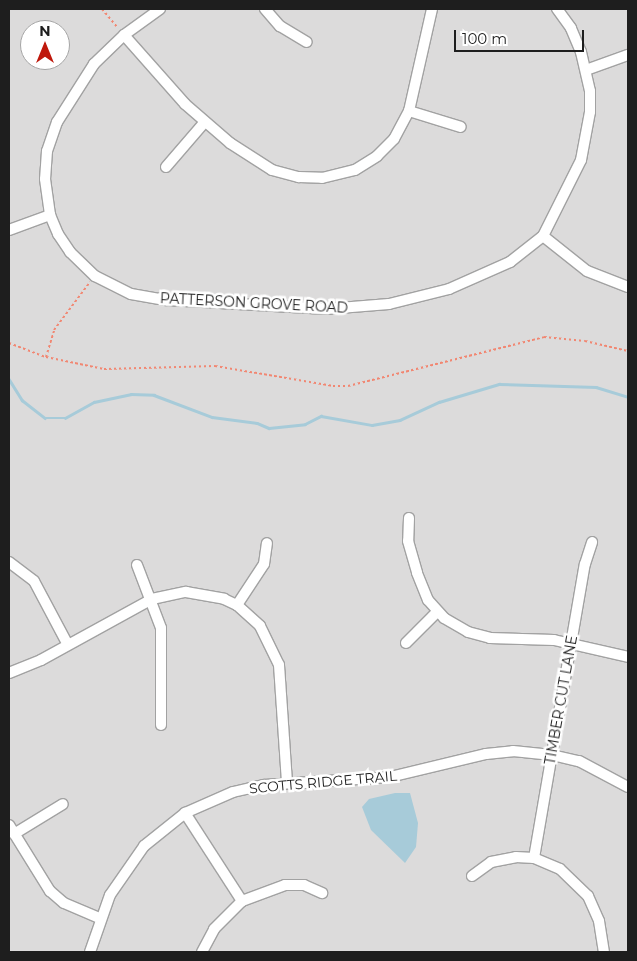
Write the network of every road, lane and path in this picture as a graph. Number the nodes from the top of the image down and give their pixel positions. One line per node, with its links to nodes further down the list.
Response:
1 (102, 9): 6 (path)
2 (160, 9): 6 (street, PATTERSON GROVE ROAD)
3 (265, 9): 7 (street)
4 (432, 9): 10 (street)
5 (557, 9): 9 (street, PATTERSON GROVE ROAD)
6 (123, 33): 11 (street); 14 (street, PATTERSON GROVE ROAD)
7 (307, 42)
8 (628, 55): 9 (street)
9 (586, 70): 16 (street, PATTERSON GROVE ROAD)
10 (409, 111): 11 (street); 12 (street)
11 (204, 123): 13 (street)
12 (460, 127)
13 (166, 167)
14 (50, 215): 15 (street); 16 (street, PATTERSON GROVE ROAD)
15 (9, 230)
16 (543, 236): 18 (street)
17 (92, 279): 21 (path)
18 (628, 287)
19 (9, 343): 21 (path)
20 (628, 351): 21 (path)
21 (46, 357)
22 (409, 518): 29 (street)
23 (592, 542): 31 (street, TIMBER CUT LANE)
24 (267, 543): 28 (street)
25 (9, 562): 32 (street)
26 (137, 565): 27 (street)
27 (152, 599): 28 (street); 32 (street); 35 (street)
28 (237, 605): 37 (street)
29 (438, 612): 30 (street); 31 (street)
30 (406, 643)
31 (572, 643): 33 (street); 36 (street, TIMBER CUT LANE)
32 (68, 644): 34 (street)
33 (628, 657)
34 (9, 673)
35 (161, 725)
36 (552, 754): 37 (street, SCOTTS RIDGE TRAIL); 38 (street, SCOTTS RIDGE TRAIL); 42 (street, TIMBER CUT LANE)
37 (286, 783): 40 (street, SCOTTS RIDGE TRAIL)
38 (628, 787)
39 (64, 804): 41 (street)
40 (186, 814): 45 (street); 46 (street, SCOTTS RIDGE TRAIL)
41 (11, 830): 46 (street)
42 (534, 858): 43 (street); 49 (street)
43 (472, 876)
44 (322, 893): 45 (street)
45 (242, 901): 48 (street)
46 (100, 918): 47 (street, SCOTTS RIDGE TRAIL)
47 (90, 952)
48 (202, 952)
49 (604, 952)

